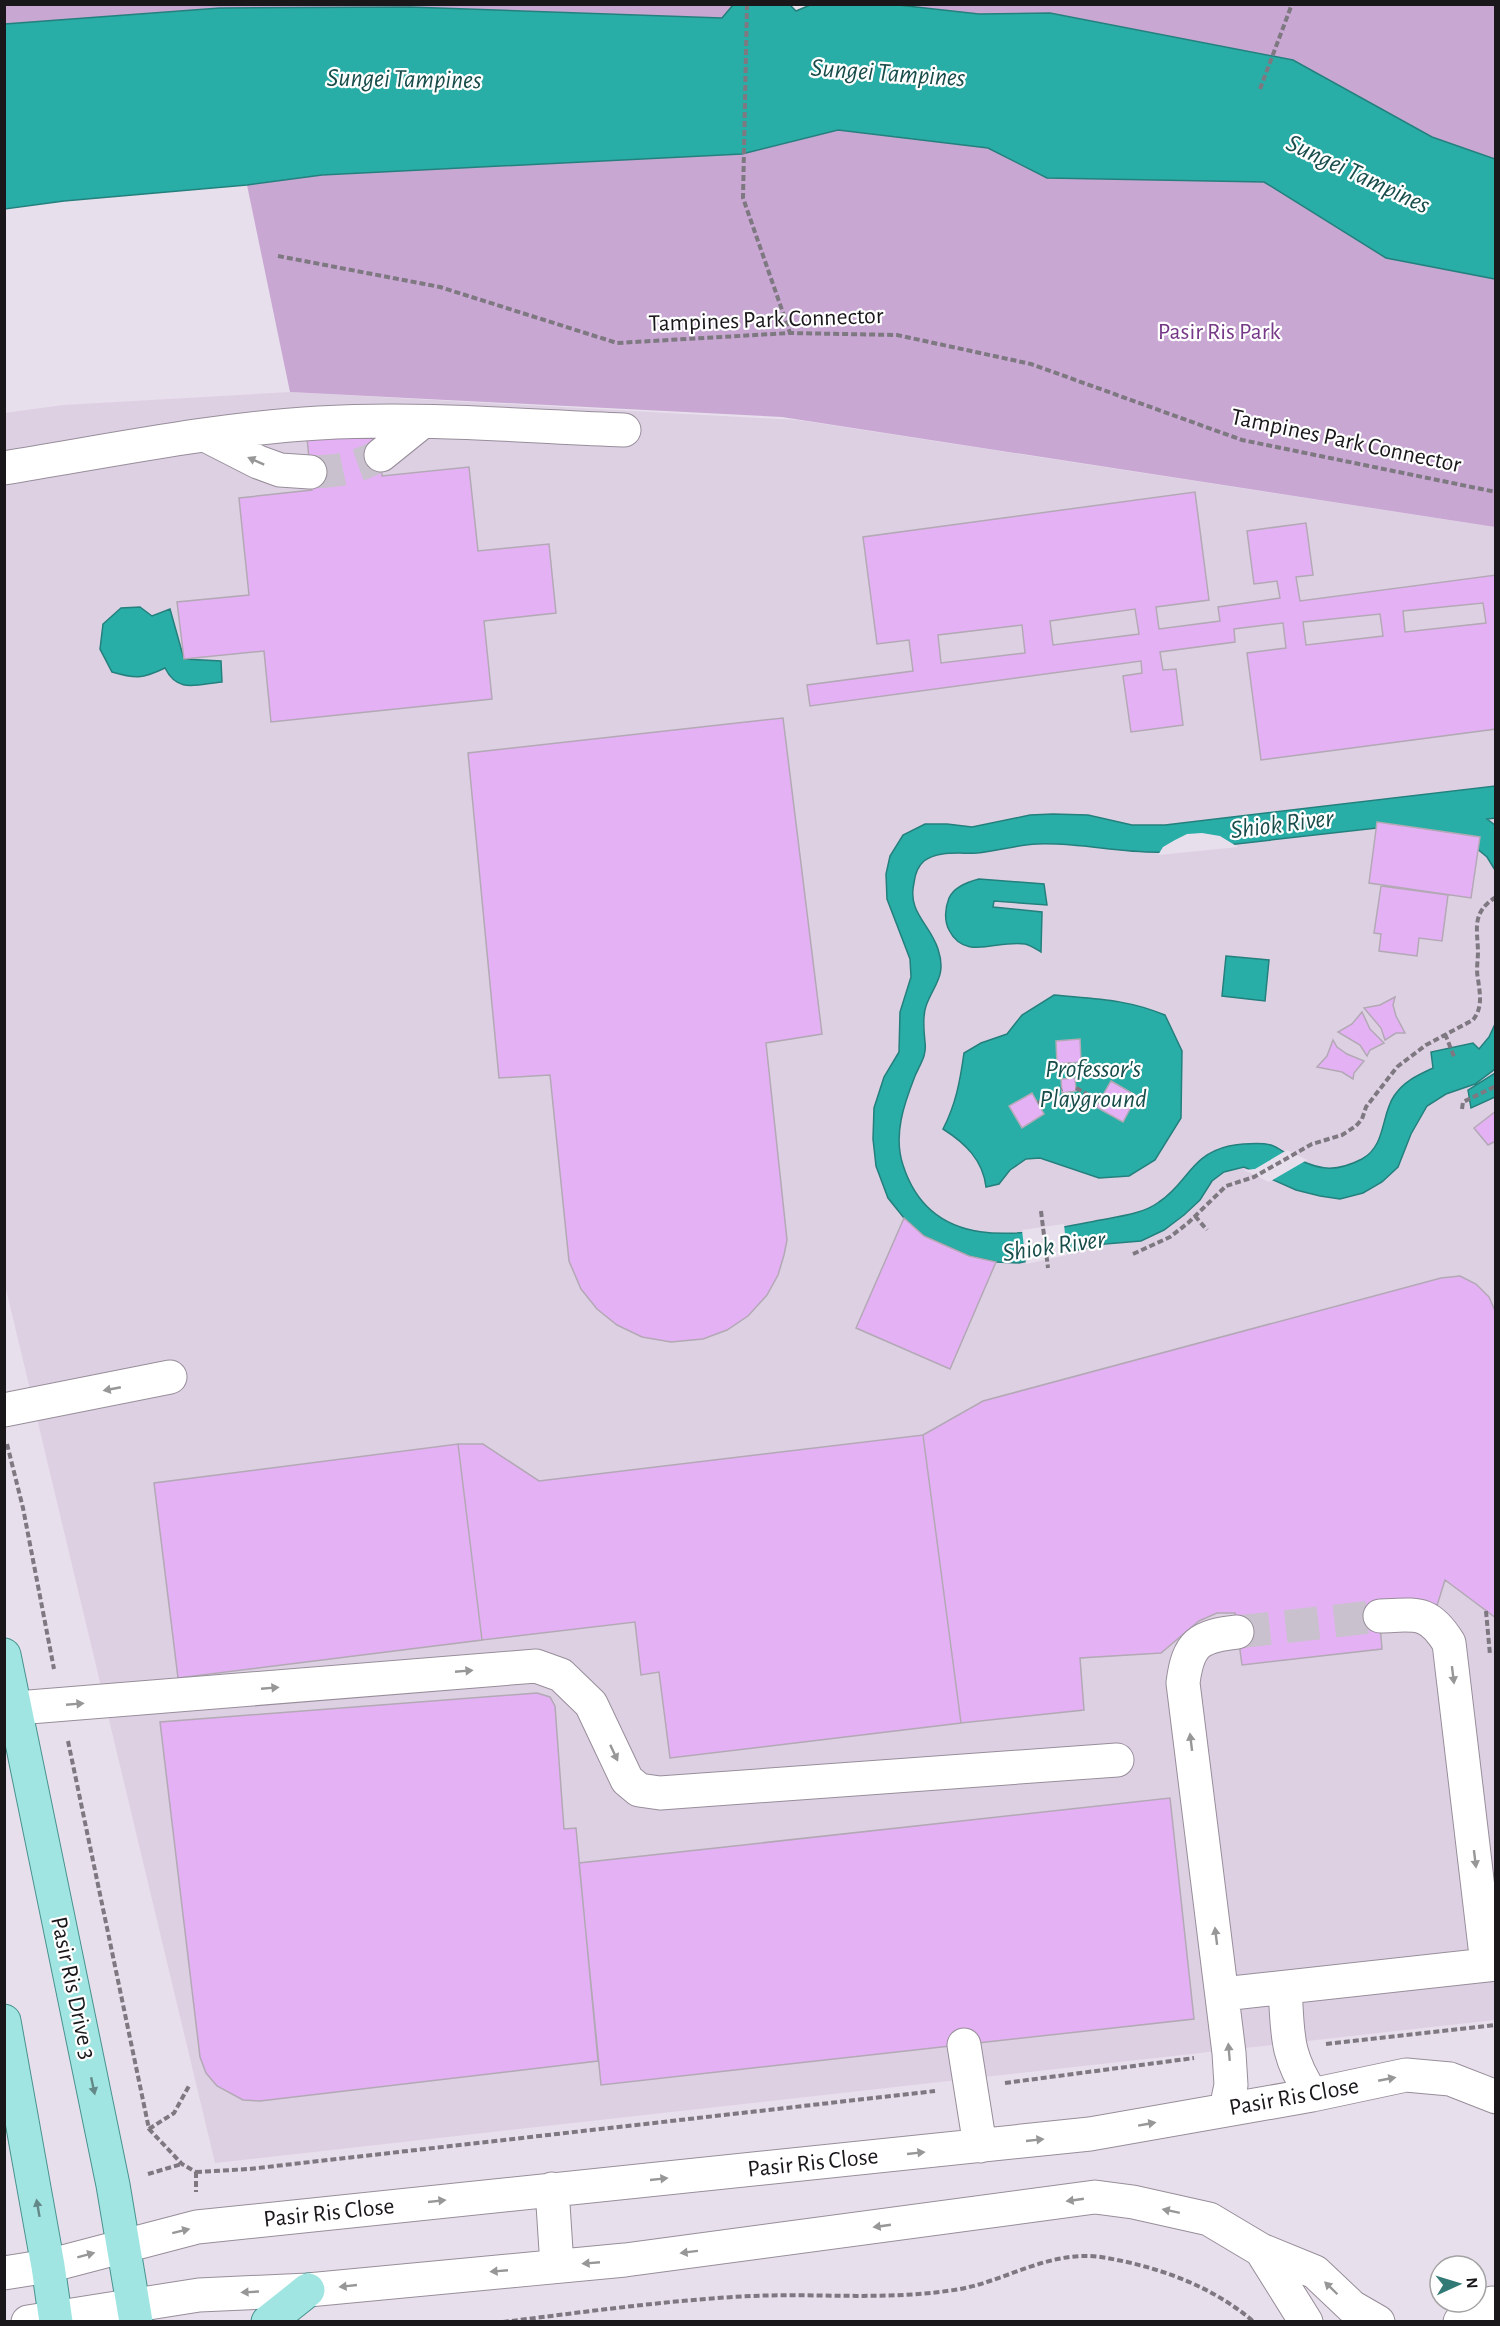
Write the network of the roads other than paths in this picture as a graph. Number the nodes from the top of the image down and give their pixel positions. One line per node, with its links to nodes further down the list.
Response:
1 (422, 422): 2 (street); 3 (street); 4 (street)
2 (624, 430)
3 (207, 436): 5 (street, one-way to 3); 6 (street)
4 (381, 455)
5 (310, 472)
6 (9, 473)
7 (170, 1377): 8 (street, one-way to 8)
8 (4, 1410)
9 (1380, 1616): 14 (street, one-way to 14)
10 (1237, 1632): 16 (street, one-way to 10)
11 (4, 1655): 12 (main road, Pasir Ris Drive 3)
12 (17, 1708): 13 (street, one-way to 13); 26 (main road, Pasir Ris Drive 3, one-way to 26)
13 (1117, 1760)
14 (1491, 1964): 15 (street)
15 (1285, 1988): 16 (street); 19 (street)
16 (1223, 1994): 22 (street, one-way to 16)
17 (4, 2021): 20 (main road)
18 (964, 2045): 24 (street)
19 (1312, 2095): 21 (street, Pasir Ris Close, one-way to 21); 22 (street, Pasir Ris Close)
20 (18, 2096): 23 (main road); 28 (main road, one-way to 20)
21 (1496, 2097)
22 (1226, 2109): 24 (street, Pasir Ris Close, one-way to 22)
23 (4, 2137)
24 (980, 2146): 25 (street, Pasir Ris Close, one-way to 24)
25 (552, 2189): 26 (street, Pasir Ris Close, one-way to 25); 29 (street)
26 (124, 2245): 28 (street, Pasir Ris Close, one-way to 26); 33 (main road, Pasir Ris Drive 3)
27 (1261, 2250): 29 (street, one-way to 29); 36 (street); 37 (street, one-way to 27)
28 (48, 2266): 30 (street, Pasir Ris Close); 34 (main road)
29 (557, 2266): 31 (street, one-way to 31)
30 (4, 2273)
31 (308, 2290): 33 (street, one-way to 33); 35 (main road)
32 (1491, 2307): 38 (street)
33 (135, 2313): 34 (street)
34 (47, 2320)
35 (268, 2322)
36 (1306, 2322)
37 (1378, 2322)
38 (1460, 2322)

